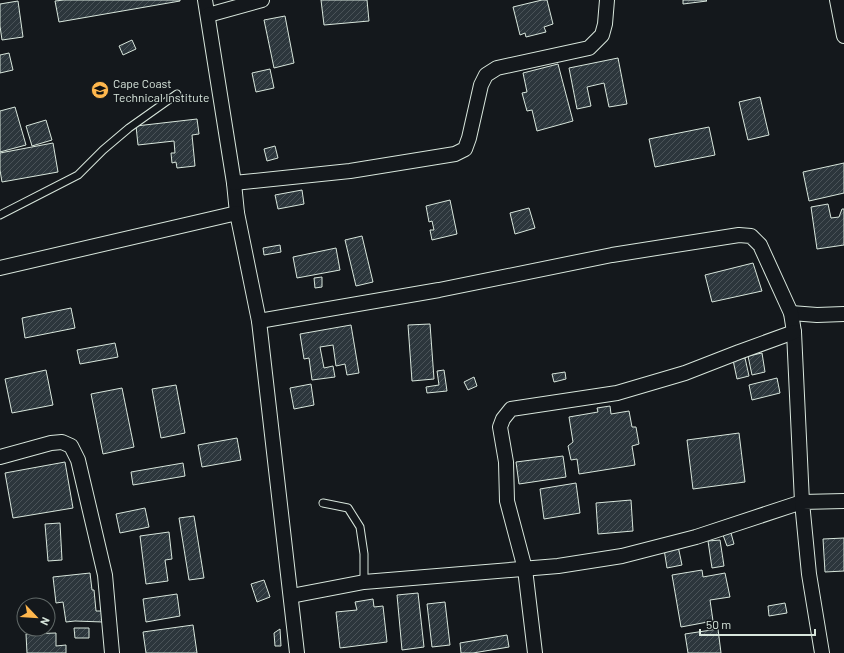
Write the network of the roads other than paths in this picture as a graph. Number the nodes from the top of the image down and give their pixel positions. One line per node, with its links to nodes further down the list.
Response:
1 (206, 0): 5 (street)
2 (262, 0): 5 (street)
3 (607, 0): 8 (street)
4 (838, 0): 6 (street)
5 (208, 15): 8 (street)
6 (844, 36)
7 (177, 94): 10 (lane)
8 (234, 182): 9 (street)
9 (237, 213): 11 (street); 14 (street)
10 (0, 215)
11 (0, 268)
12 (791, 313): 13 (street); 14 (street); 15 (street)
13 (844, 314)
14 (259, 321): 22 (street)
15 (794, 332): 18 (street); 20 (street)
16 (0, 456): 23 (street)
17 (844, 501): 18 (street)
18 (802, 502): 20 (street); 26 (street)
19 (323, 503): 21 (lane)
20 (525, 569): 21 (street); 25 (street)
21 (364, 582): 22 (street)
22 (291, 596): 24 (street)
23 (112, 653)
24 (297, 653)
25 (535, 653)
26 (822, 653)

